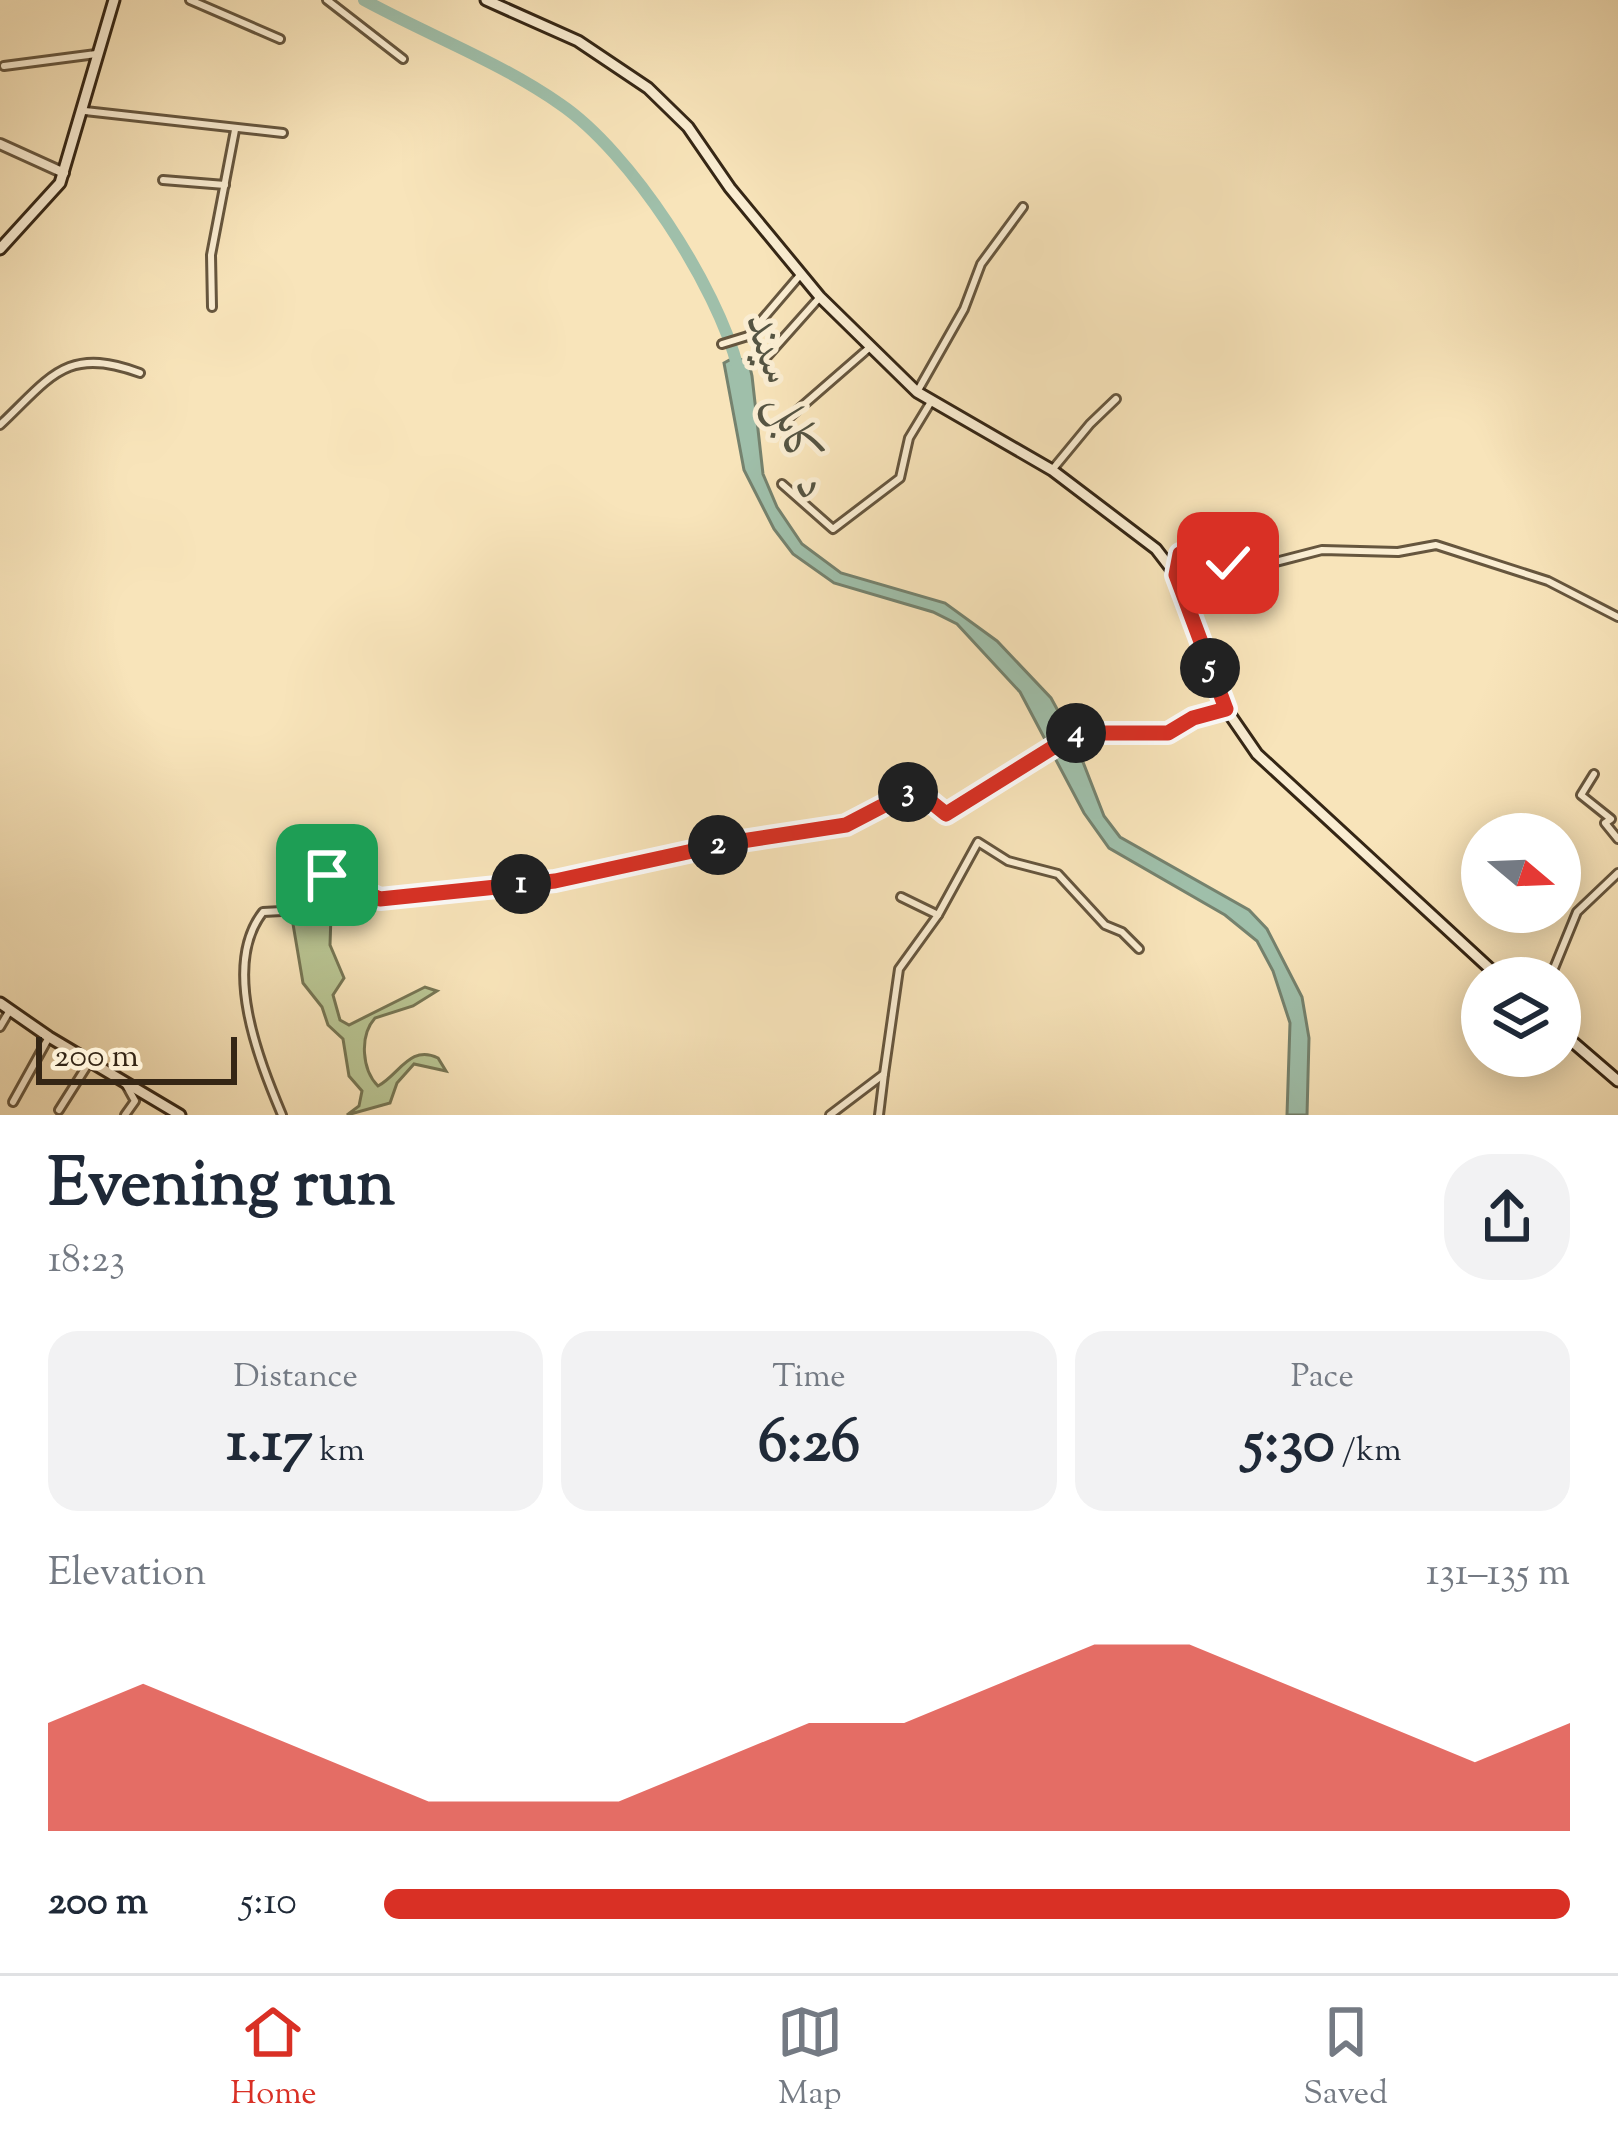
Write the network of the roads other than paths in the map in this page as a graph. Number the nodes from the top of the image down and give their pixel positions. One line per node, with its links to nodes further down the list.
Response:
1 (114, 0): 6 (main road)
2 (190, 0): 5 (street)
3 (327, 0): 7 (street)
4 (486, 0): 18 (main road)
5 (280, 39)
6 (100, 54): 8 (street); 9 (main road)
7 (403, 59)
8 (4, 66)
9 (85, 111): 10 (street); 13 (main road)
10 (235, 130): 11 (street); 15 (street)
11 (283, 134)
12 (0, 147): 13 (street)
13 (64, 173): 17 (main road)
14 (163, 179): 15 (street)
15 (225, 185): 20 (street)
16 (1023, 208): 25 (street)
17 (0, 249)
18 (801, 274): 19 (main road); 21 (street)
19 (820, 297): 22 (main road); 23 (street)
20 (212, 307)
21 (722, 344)
22 (872, 345): 25 (main road); 29 (street)
23 (763, 361)
24 (140, 373): 28 (street)
25 (916, 392): 27 (main road)
26 (1116, 399): 30 (street)
27 (932, 400): 30 (main road); 31 (street)
28 (0, 425)
29 (777, 428)
30 (1052, 470): 32 (main road)
31 (782, 484)
32 (1176, 575): 33 (street); 34 (main road)
33 (1618, 617)
34 (1226, 709): 41 (main road); 55 (street)
35 (1594, 775): 36 (street)
36 (1618, 839)
37 (1618, 873): 42 (street)
38 (901, 897): 39 (street)
39 (938, 915): 40 (street); 48 (street)
40 (1139, 949)
41 (1477, 957)
42 (1559, 957)
43 (5, 1006): 44 (street); 45 (main road)
44 (0, 1027)
45 (49, 1037): 47 (main road); 51 (street)
46 (1581, 1049): 50 (main road)
47 (90, 1061): 49 (main road); 52 (street)
48 (884, 1074): 56 (street); 57 (street)
49 (123, 1080): 53 (street); 54 (main road)
50 (1618, 1081)
51 (13, 1102)
52 (59, 1110)
53 (125, 1115)
54 (180, 1115)
55 (282, 1115)
56 (830, 1115)
57 (879, 1115)

